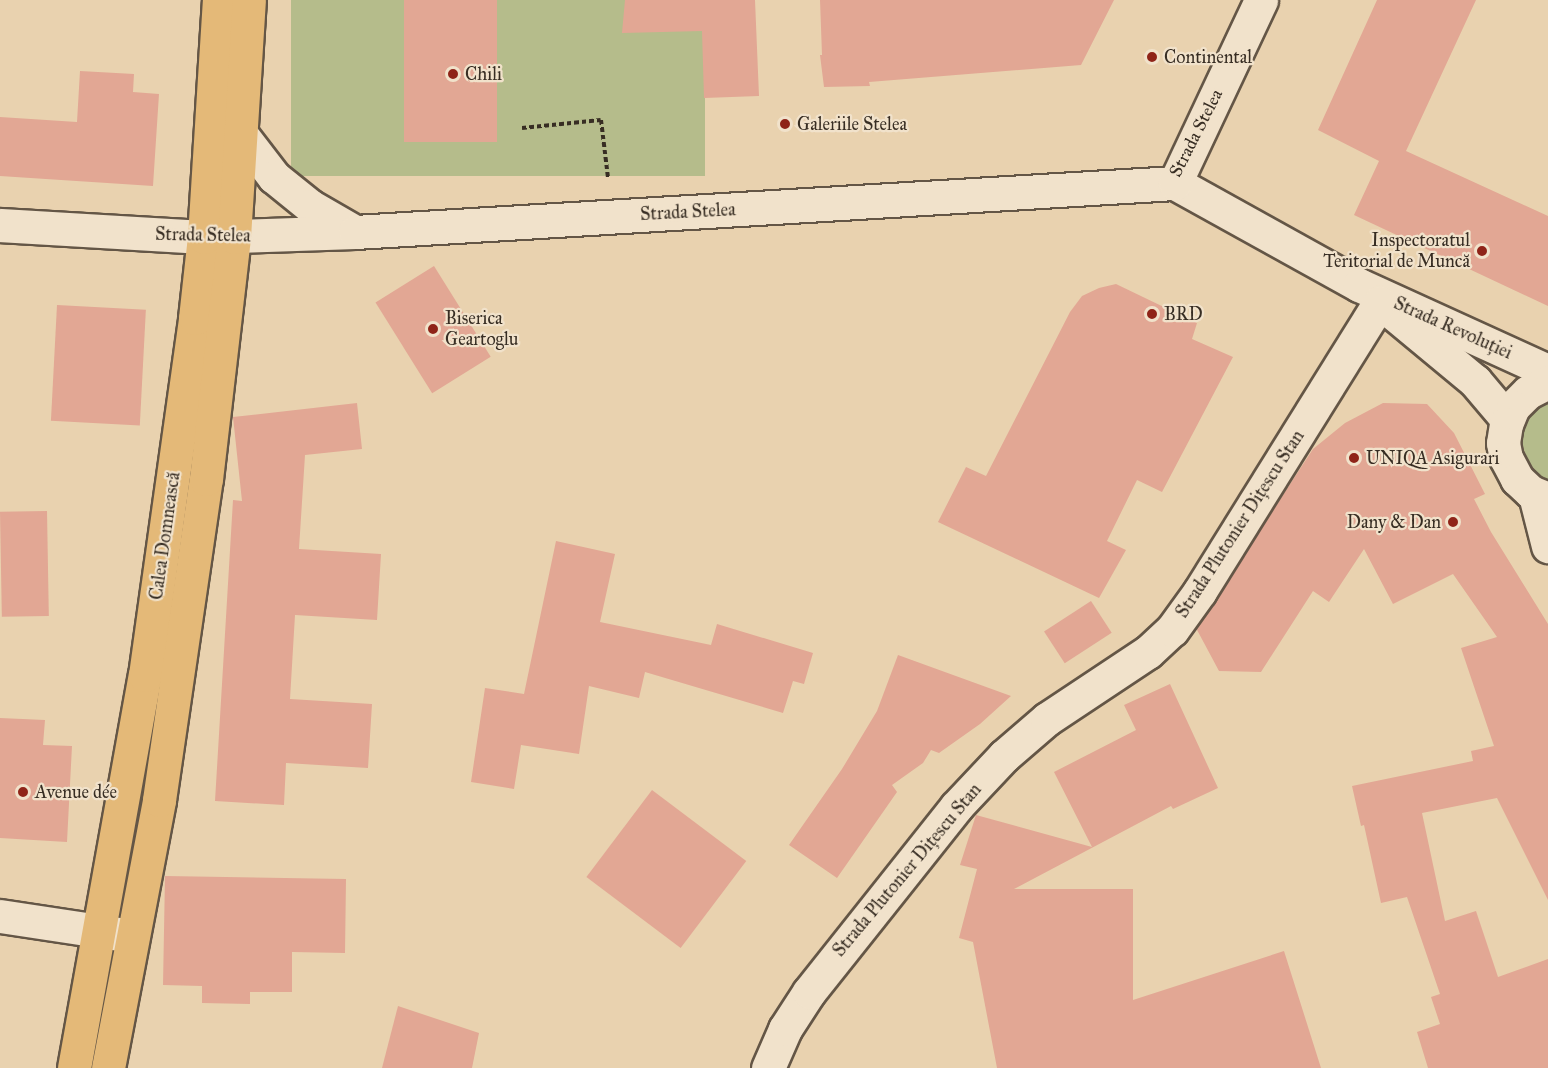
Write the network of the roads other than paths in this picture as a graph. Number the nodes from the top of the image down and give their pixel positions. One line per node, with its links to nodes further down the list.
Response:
1 (219, 0): 8 (main road, Calea Domnească)
2 (249, 0): 4 (main road, Calea Domnească)
3 (1261, 0): 5 (street, Strada Stelea)
4 (241, 134): 7 (street); 8 (main road, Calea Domnească)
5 (1175, 183): 7 (street, Strada Stelea); 9 (street, Strada Revoluției)
6 (0, 225): 8 (street, Strada Stelea)
7 (355, 232): 8 (street, Strada Stelea)
8 (219, 237): 16 (main road, Calea Domnească); 17 (main road, Calea Domnească)
9 (1369, 294): 10 (street, Strada Revoluției); 12 (street, Strada Revoluției); 20 (street, Strada Plutonier Dițescu Stan)
10 (1548, 371)
11 (1548, 382): 12 (street)
12 (1508, 419): 13 (street)
13 (1542, 497): 14 (street)
14 (1548, 546)
15 (0, 916): 16 (street)
16 (97, 931): 17 (street); 18 (main road, Calea Domnească)
17 (132, 936): 19 (main road, Calea Domnească)
18 (74, 1068)
19 (108, 1068)
20 (768, 1068)

